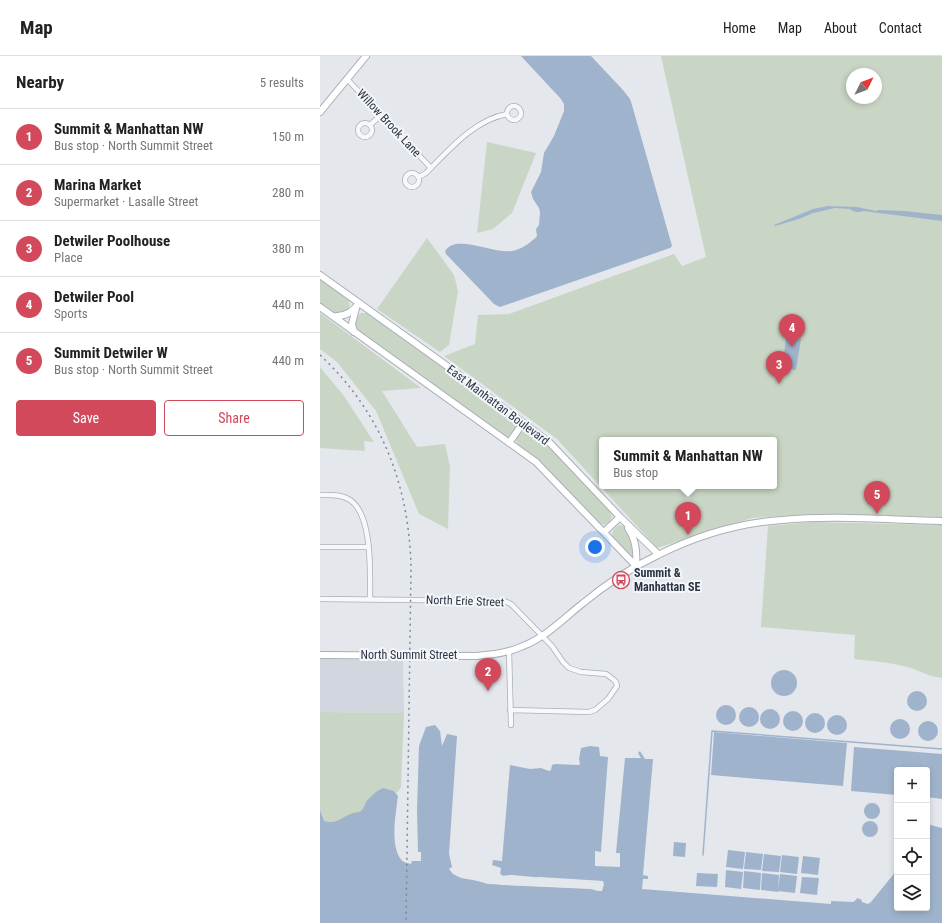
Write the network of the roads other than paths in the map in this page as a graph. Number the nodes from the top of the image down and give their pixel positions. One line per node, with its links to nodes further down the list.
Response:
1 (366, 56): 2 (street)
2 (347, 79): 3 (street); 4 (street, Willow Brook Lane)
3 (320, 112)
4 (381, 114): 6 (street); 7 (street, Willow Brook Lane)
5 (507, 114): 7 (street)
6 (370, 125)
7 (431, 168): 8 (street)
8 (419, 177)
9 (320, 275): 10 (street, East Manhattan Boulevard)
10 (357, 306): 12 (street); 13 (street); 14 (street, East Manhattan Boulevard)
11 (320, 307): 12 (street, East Manhattan Boulevard)
12 (332, 316): 13 (street, East Manhattan Boulevard)
13 (354, 332): 15 (street, East Manhattan Boulevard)
14 (523, 423): 15 (street); 17 (street, East Manhattan Boulevard)
15 (509, 443): 19 (street, East Manhattan Boulevard)
16 (320, 495): 21 (street)
17 (620, 517): 19 (street); 22 (street, East Manhattan Boulevard); 23 (street)
18 (942, 521): 22 (street, North Summit Street)
19 (604, 532): 23 (street, East Manhattan Boulevard)
20 (320, 547): 21 (street)
21 (369, 547): 25 (street)
22 (658, 554): 23 (street, North Summit Street)
23 (636, 566): 26 (street, North Summit Street)
24 (320, 599): 25 (street, North Erie Street)
25 (370, 599): 26 (street, North Erie Street)
26 (542, 636): 27 (street, North Summit Street); 29 (street, North Erie Street)
27 (510, 651): 28 (street, North Summit Street); 29 (street)
28 (320, 655)
29 (510, 710): 30 (street)
30 (511, 725)

